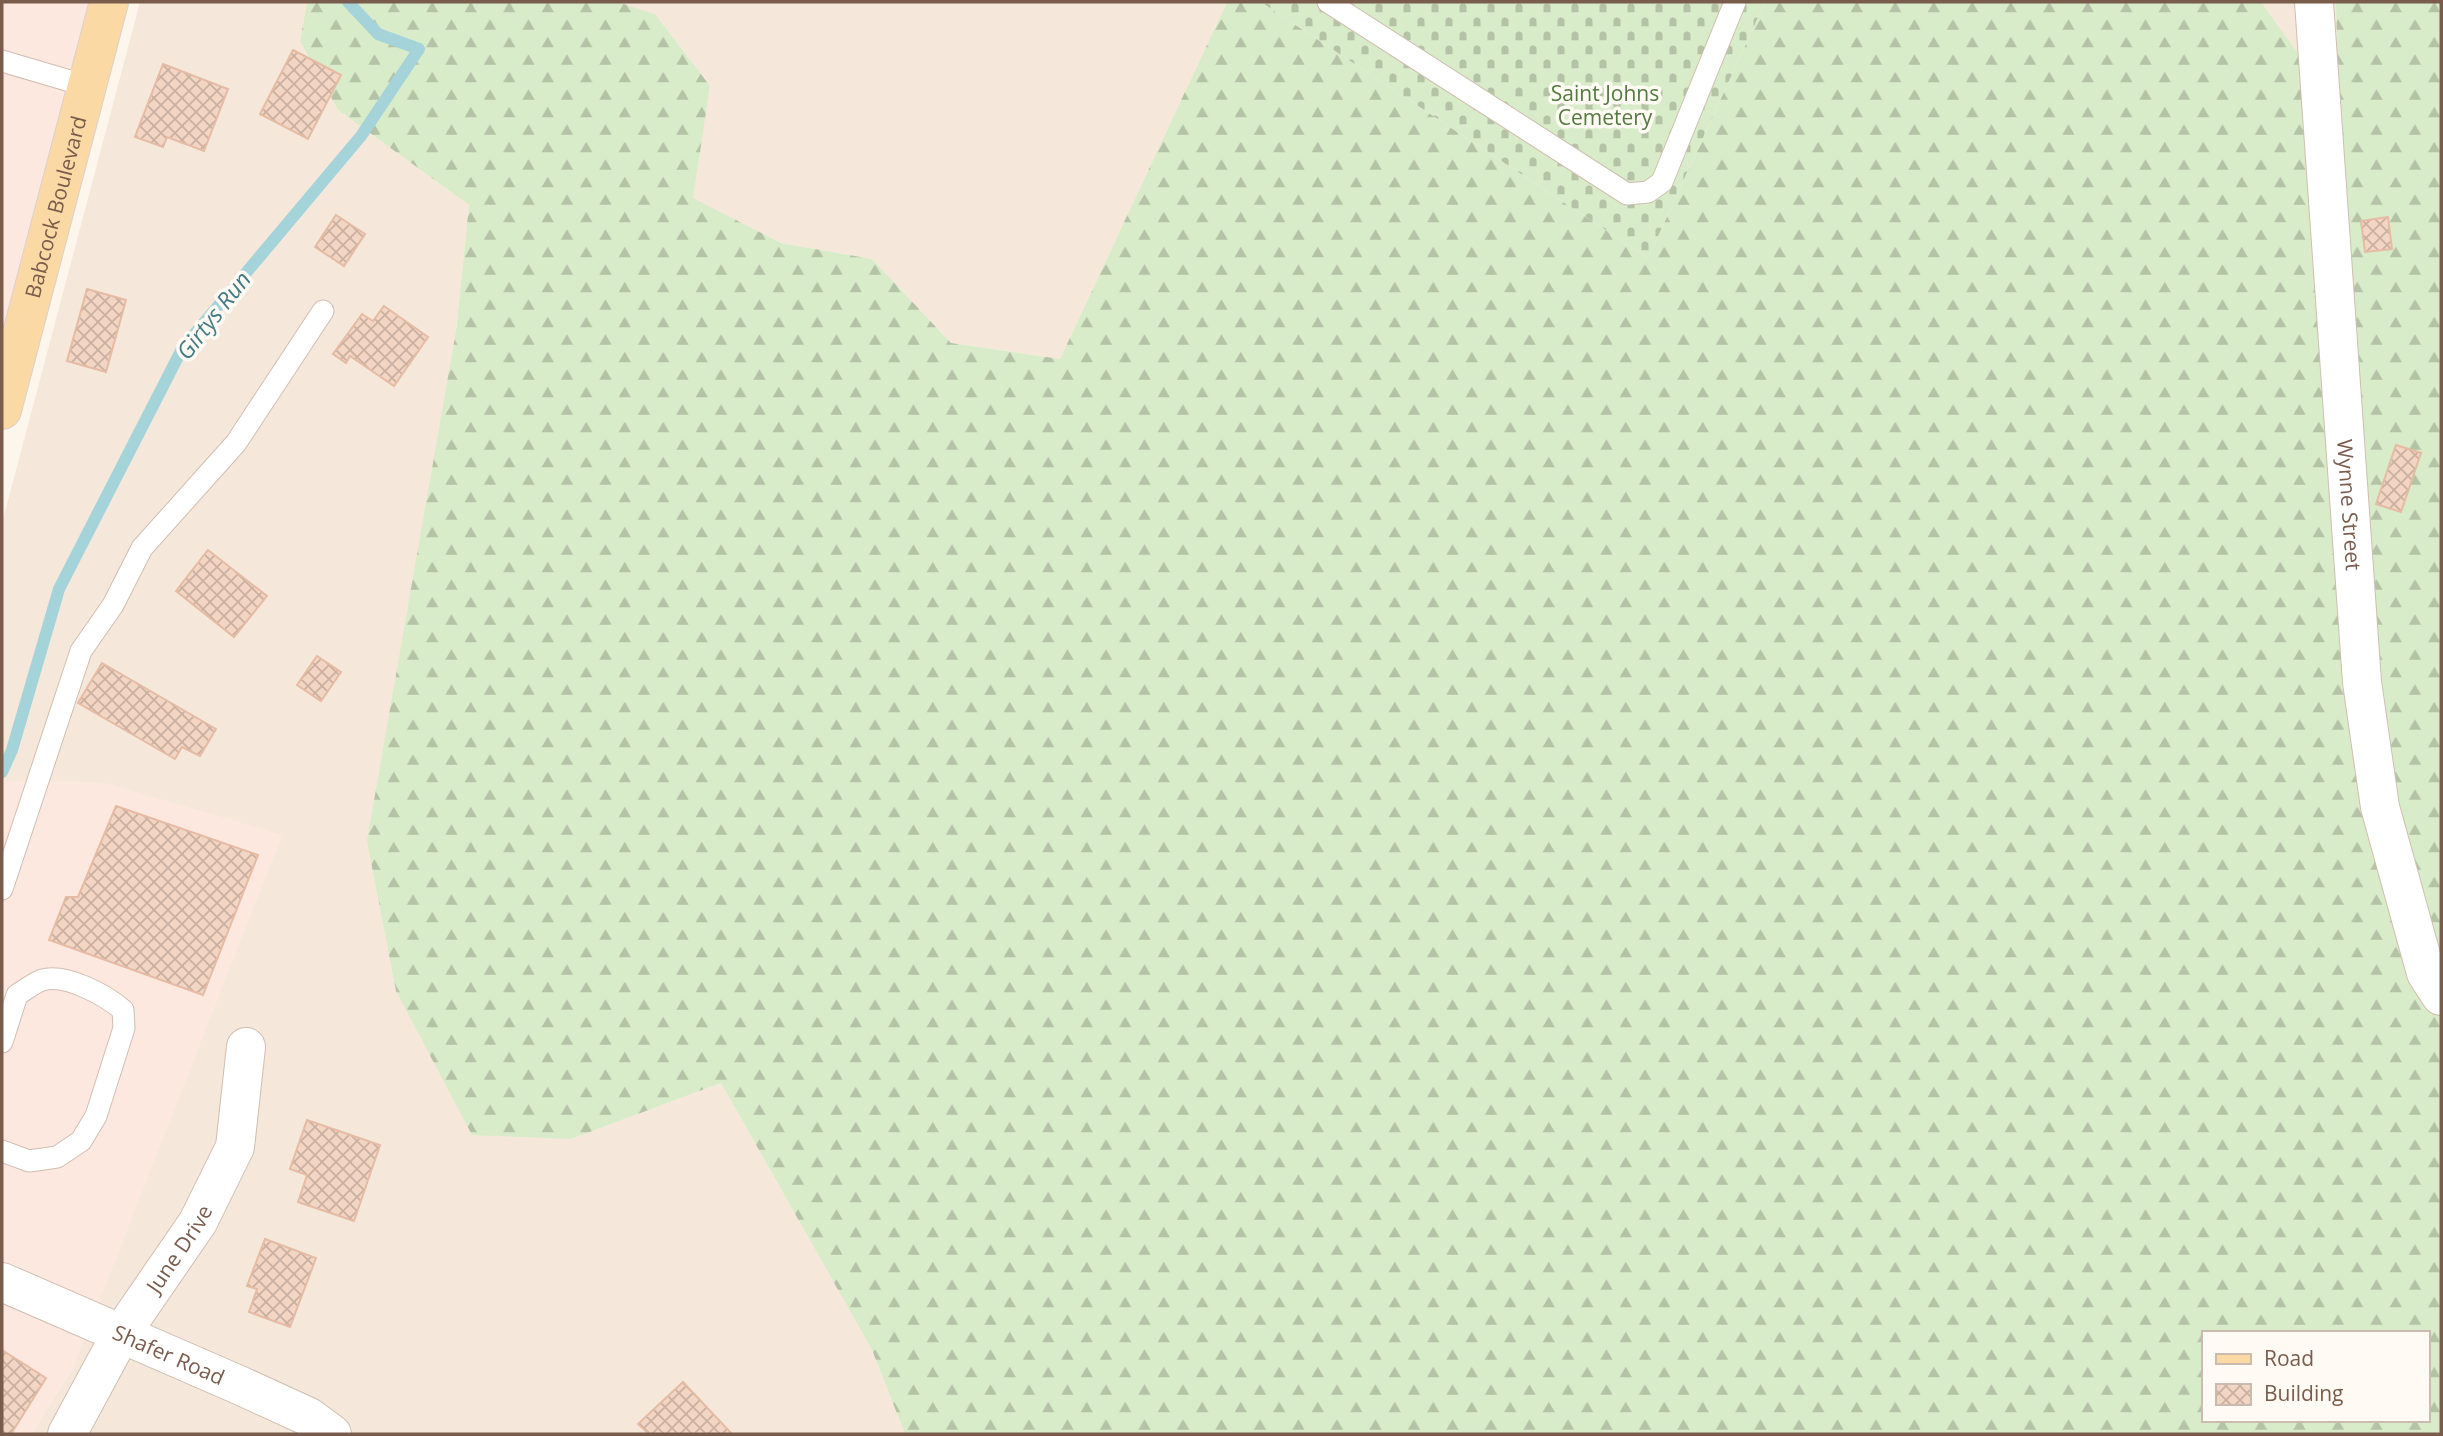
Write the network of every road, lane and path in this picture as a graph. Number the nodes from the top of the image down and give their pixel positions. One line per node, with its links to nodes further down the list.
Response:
1 (109, 2): 6 (main road, Babcock Boulevard)
2 (1328, 2): 3 (lane)
3 (1735, 2)
4 (2307, 11): 11 (street, Wynne Street)
5 (3, 65): 6 (lane)
6 (87, 86): 8 (main road, Babcock Boulevard)
7 (323, 311): 10 (lane)
8 (9, 354): 9 (main road, Babcock Boulevard)
9 (2, 410)
10 (2, 890)
11 (2441, 996)
12 (2, 1042): 14 (lane)
13 (246, 1047): 16 (street, June Drive)
14 (2, 1151)
15 (2, 1282): 16 (street, Shafer Road)
16 (121, 1334): 17 (street, June Drive); 18 (street, Shafer Road)
17 (67, 1434)
18 (332, 1434)

